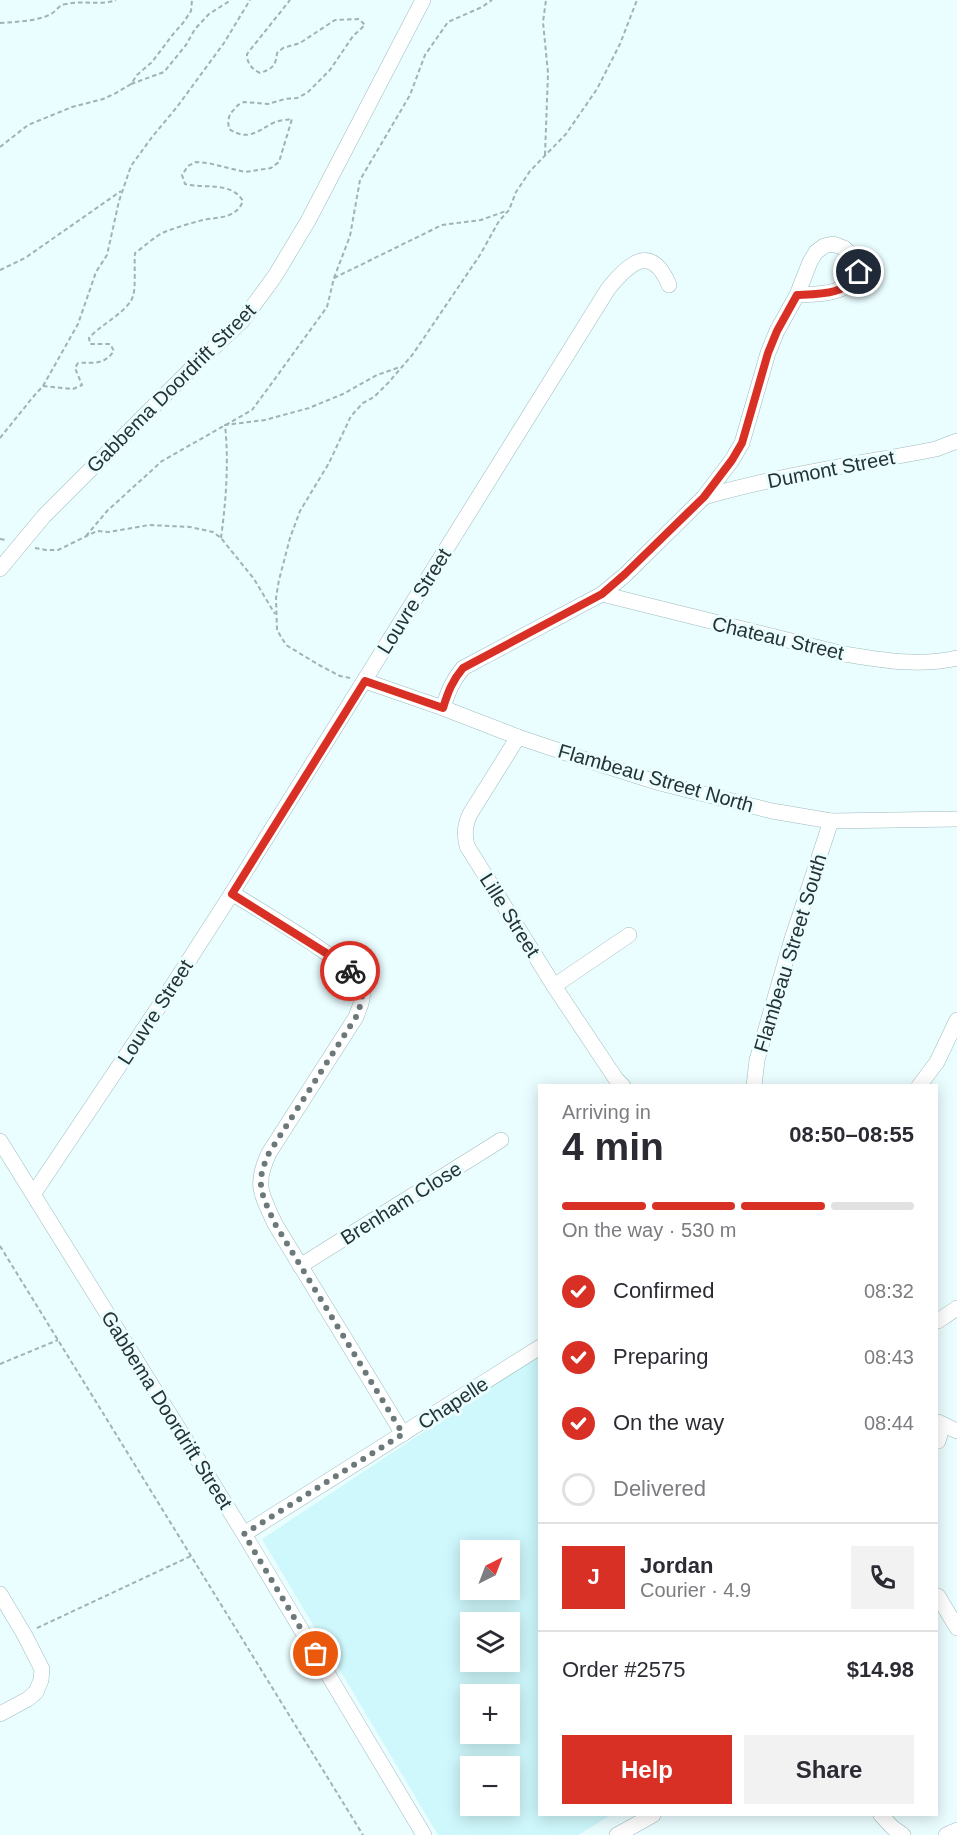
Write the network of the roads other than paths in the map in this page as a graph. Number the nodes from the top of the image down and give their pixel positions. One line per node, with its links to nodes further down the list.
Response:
1 (423, 0): 6 (street, Gabbema Doordrift Street)
2 (669, 285): 9 (street, Louvre Street)
3 (797, 295): 5 (street)
4 (957, 441): 5 (street, Dumont Street)
5 (704, 497): 7 (street)
6 (0, 569)
7 (602, 594): 8 (street, Chateau Street); 10 (street)
8 (957, 657)
9 (365, 681): 10 (street, Flambeau Street North); 14 (street, Louvre Street)
10 (443, 708): 11 (street, Flambeau Street North)
11 (518, 737): 13 (street, Flambeau Street North); 16 (street, Lille Street)
12 (957, 819): 13 (street, Flambeau Street North)
13 (831, 821): 19 (street, Flambeau Street South)
14 (232, 894): 23 (street, Louvre Street); 24 (street)
15 (629, 935): 16 (street)
16 (554, 986): 18 (street, Lille Street)
17 (957, 1020): 20 (street)
18 (621, 1084)
19 (754, 1084)
20 (920, 1084)
21 (501, 1140): 24 (street, Brenham Close)
22 (0, 1141): 23 (street, Gabbema Doordrift Street)
23 (34, 1193): 31 (street, Gabbema Doordrift Street)
24 (300, 1266): 29 (street)
25 (957, 1308): 26 (street)
26 (938, 1321)
27 (538, 1348): 29 (street, Chapelle)
28 (946, 1426): 30 (street)
29 (403, 1434): 31 (street, Chapelle)
30 (938, 1441)
31 (244, 1534): 39 (street, Gabbema Doordrift Street)
32 (0, 1594): 35 (street)
33 (938, 1596): 34 (street)
34 (957, 1628)
35 (0, 1714)
36 (651, 1816): 40 (street)
37 (882, 1816): 41 (street)
38 (957, 1830): 42 (street)
39 (424, 1835)
40 (617, 1835)
41 (903, 1835)
42 (946, 1835)

